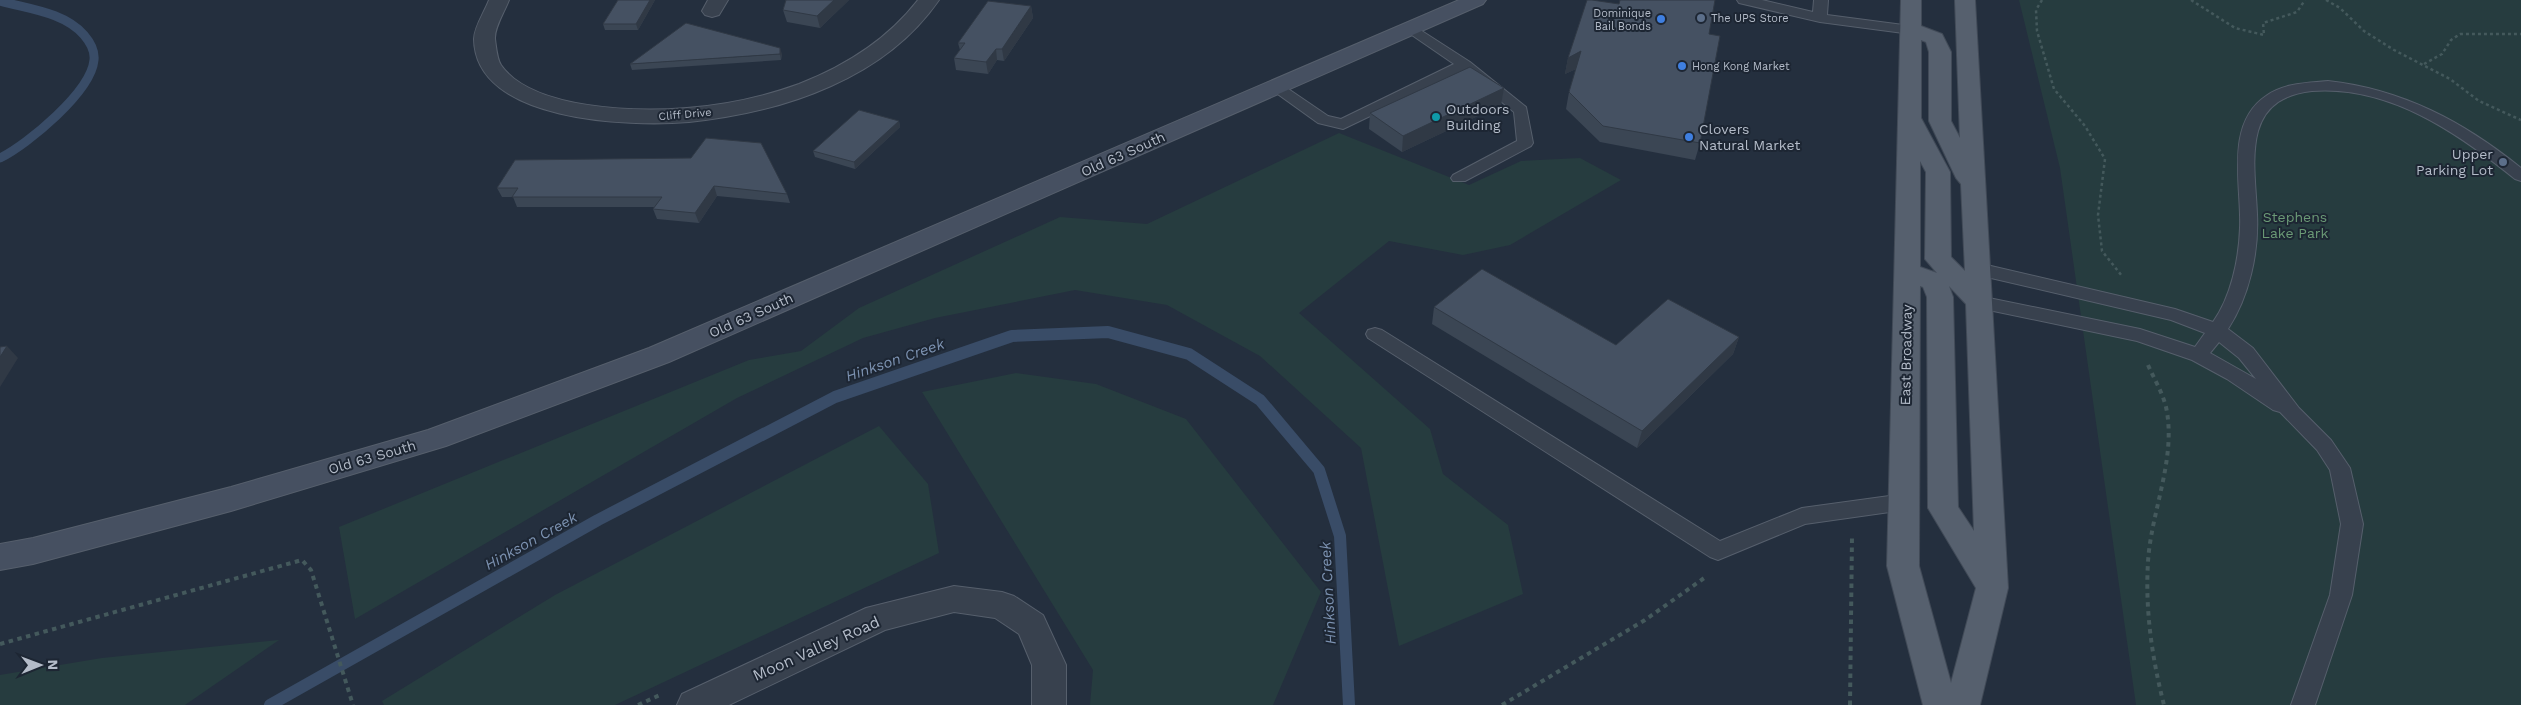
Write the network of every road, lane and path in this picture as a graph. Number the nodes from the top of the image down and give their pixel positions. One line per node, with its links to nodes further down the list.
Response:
1 (499, 0): 2 (street, Cliff Drive)
2 (929, 0)
3 (1476, 0): 12 (main road, Old 63 South)
4 (1744, 0): 11 (lane)
5 (1821, 0): 11 (lane)
6 (1911, 0): 13 (main road, East Broadway)
7 (1965, 0): 22 (main road)
8 (2191, 0): 9 (path)
9 (2305, 0)
10 (2326, 0): 16 (path)
11 (1820, 18): 13 (lane)
12 (1411, 28): 15 (lane); 17 (main road, Old 63 South)
13 (1911, 30): 18 (main road, East Broadway); 22 (main road)
14 (2521, 34): 16 (path)
15 (1465, 65): 17 (lane); 21 (lane)
16 (2424, 65): 19 (path)
17 (1276, 87): 33 (main road, Old 63 South)
18 (1910, 118): 24 (main road, East Broadway); 25 (main road)
19 (2521, 120)
20 (2521, 176): 26 (lane)
21 (1459, 178)
22 (1972, 188): 23 (main road)
23 (1978, 269): 25 (main road); 26 (lane)
24 (1908, 271): 30 (main road, East Broadway); 34 (main road)
25 (1979, 302): 28 (lane); 34 (main road)
26 (2216, 330): 28 (lane); 29 (lane)
27 (1374, 334): 32 (lane)
28 (2199, 355): 29 (lane)
29 (2292, 413): 43 (lane)
30 (1904, 502): 31 (lane); 41 (main road, East Broadway)
31 (1852, 510): 32 (lane); 40 (path)
32 (1718, 551): 39 (path)
33 (0, 557)
34 (1992, 588): 42 (main road)
35 (0, 644): 36 (path)
36 (354, 705)
37 (694, 705): 38 (street, Moon Valley Road)
38 (1049, 705)
39 (1502, 705)
40 (1850, 705)
41 (1940, 705)
42 (1963, 705)
43 (2303, 705)

